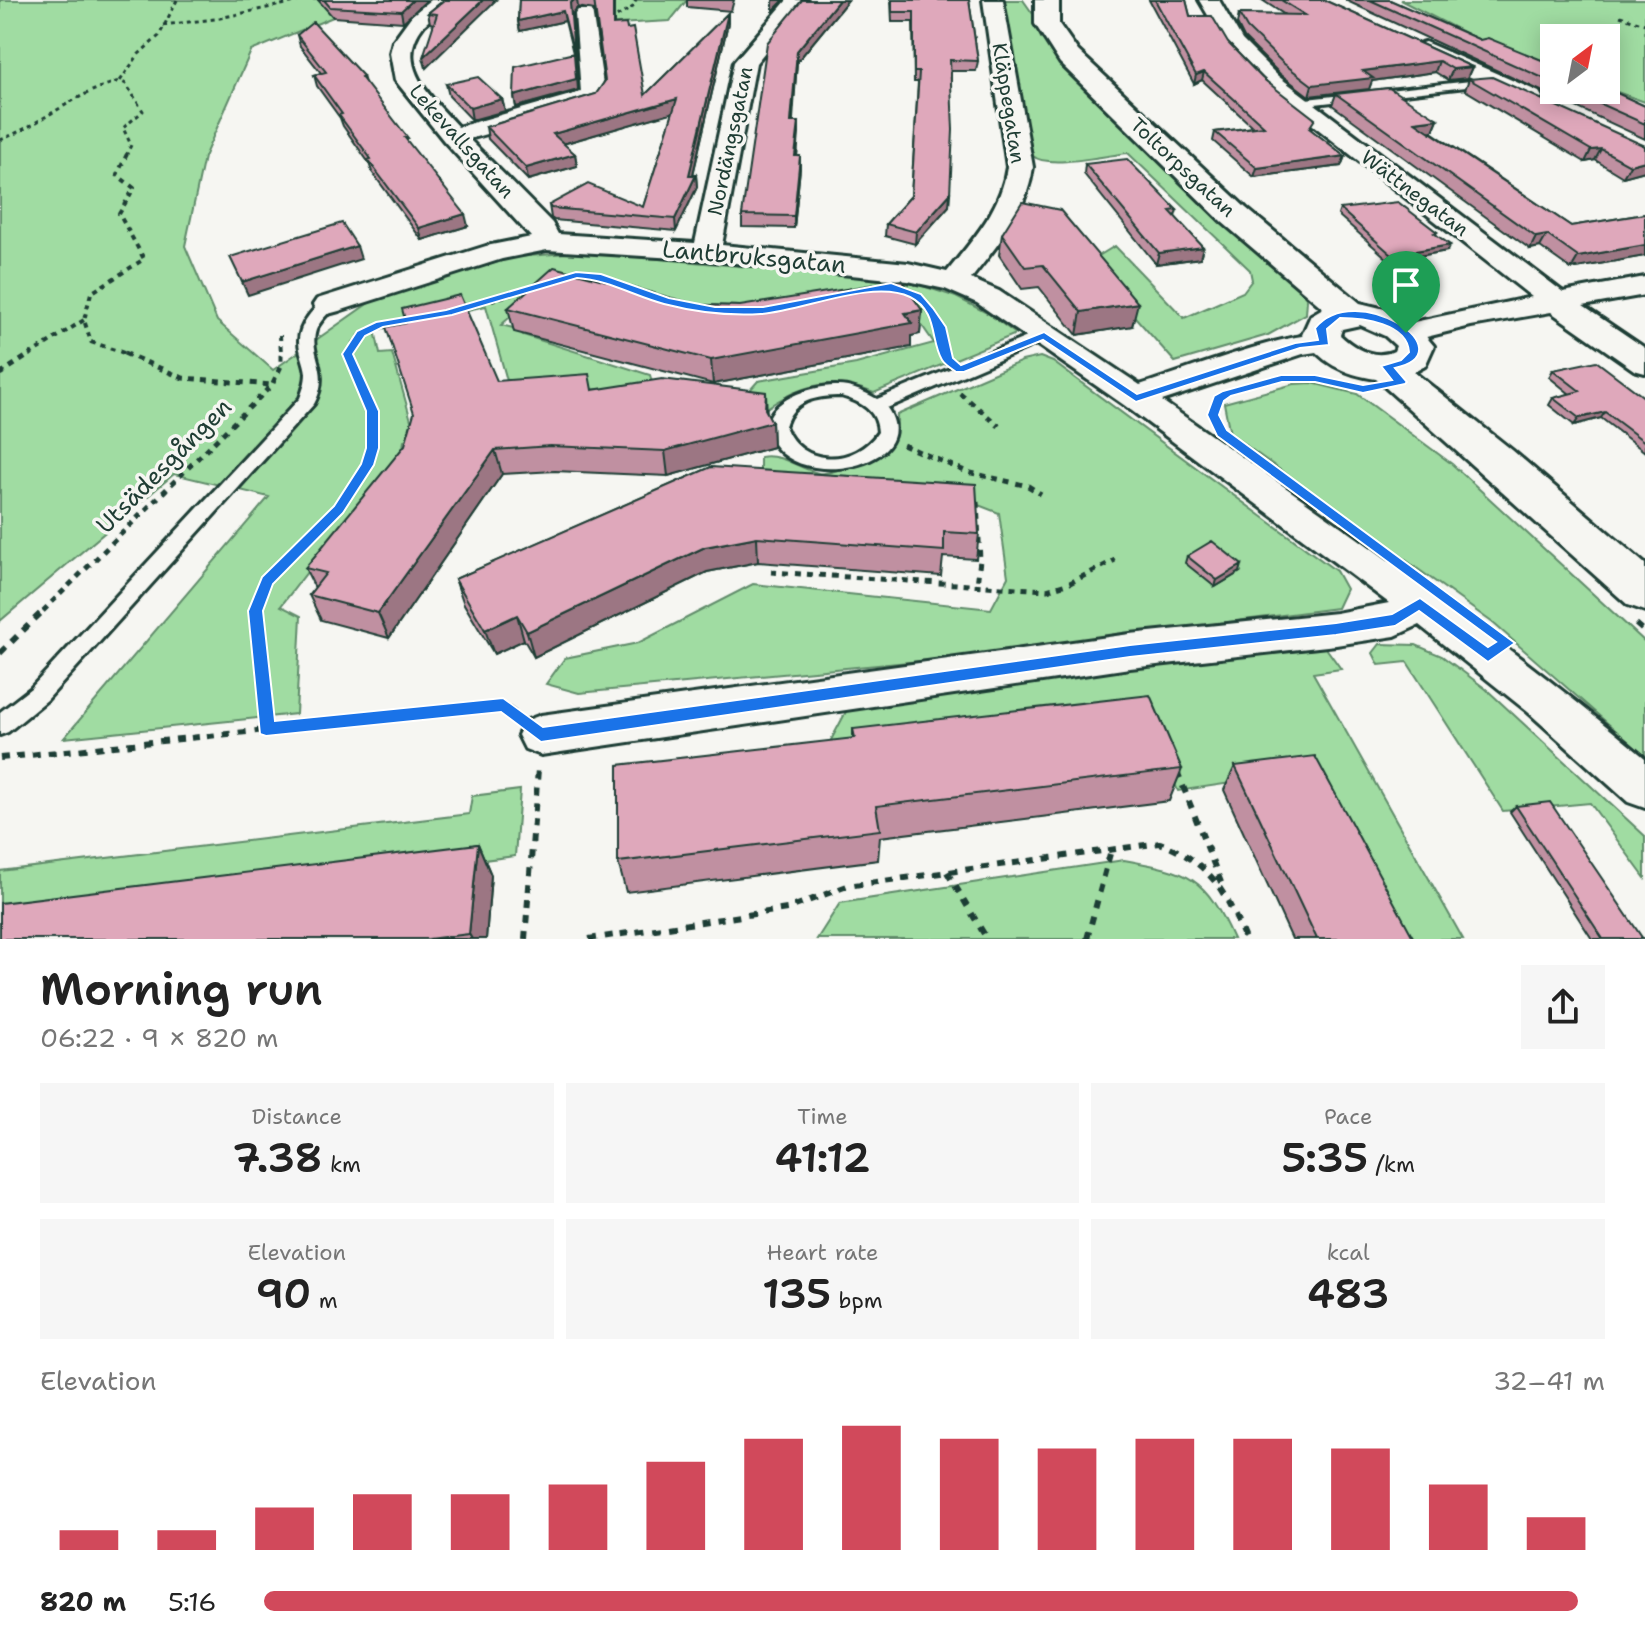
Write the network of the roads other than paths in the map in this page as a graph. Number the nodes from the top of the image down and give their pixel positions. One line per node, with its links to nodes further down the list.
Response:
1 (443, 0): 11 (street, Lekevallsgatan)
2 (797, 0): 13 (street, Nordängsgatan)
3 (993, 0): 14 (street, Kläppegatan)
4 (1047, 0): 18 (street, Toltorpsgatan)
5 (1209, 0): 9 (street, Wättnegatan)
6 (586, 24): 11 (street)
7 (1411, 41): 8 (street)
8 (1497, 81): 9 (lane); 10 (street)
9 (1297, 103): 16 (street, Wättnegatan)
10 (1551, 106)
11 (453, 136): 12 (street, Lekevallsgatan)
12 (547, 242): 13 (street, Lantbruksgatan); 17 (street, Lantbruksgatan)
13 (707, 252): 14 (street, Lantbruksgatan)
14 (954, 282): 19 (street, Lantbruksgatan)
15 (1645, 286): 16 (street)
16 (1556, 301): 21 (street); 22 (street, Wättnegatan)
17 (328, 305): 27 (lane)
18 (1350, 314): 20 (street); 21 (street)
19 (1044, 335): 23 (street, Lantbruksgatan); 24 (lane)
20 (1325, 342): 21 (street); 23 (street)
21 (1397, 350): 25 (street)
22 (1645, 363)
23 (1136, 398): 26 (street, Lantbruksgatan)
24 (876, 406): 24 (lane)
25 (1645, 592)
26 (1420, 604): 28 (street); 29 (street, Lantbruksgatan)
27 (0, 725)
28 (541, 735)
29 (1645, 787)

